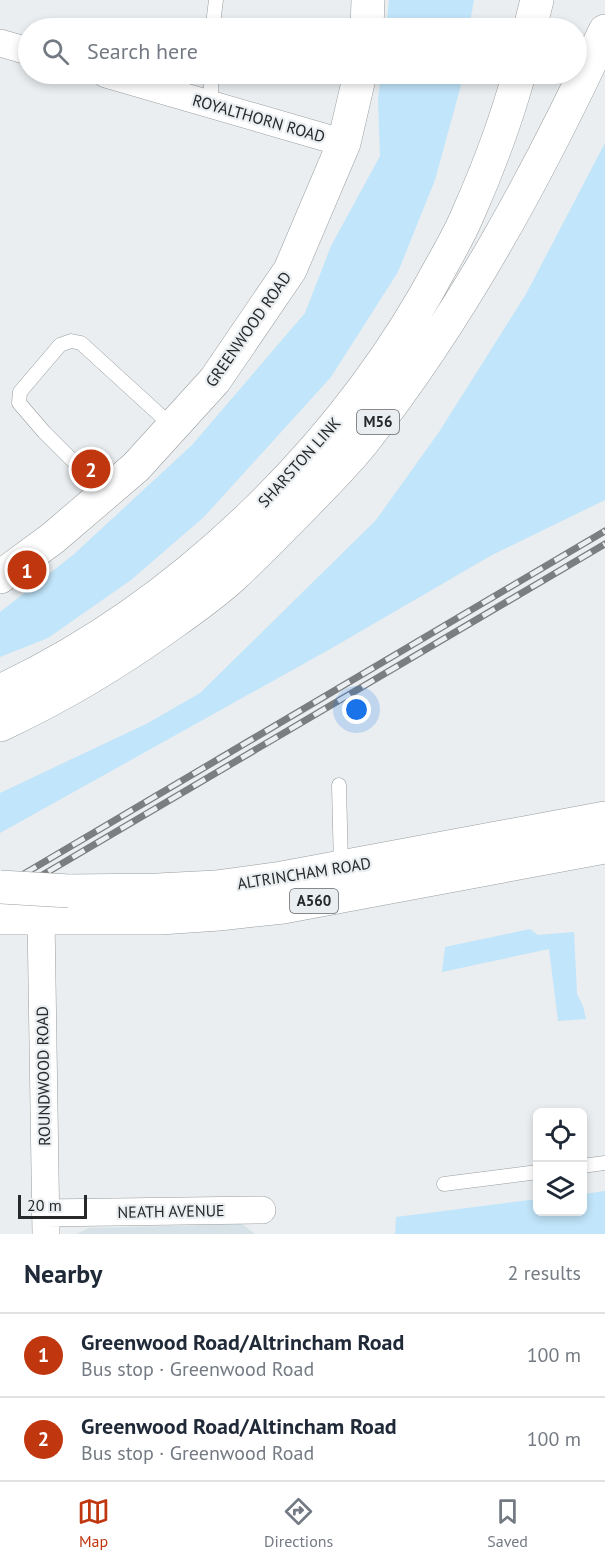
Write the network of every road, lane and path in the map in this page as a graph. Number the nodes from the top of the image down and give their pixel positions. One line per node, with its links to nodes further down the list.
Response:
1 (216, 0): 4 (lane)
2 (369, 0): 5 (main road)
3 (537, 0): 6 (main road)
4 (214, 18)
5 (368, 18)
6 (532, 18)
7 (605, 31): 10 (main road, M56)
8 (0, 43): 9 (street)
9 (18, 48)
10 (587, 68)
11 (141, 84): 16 (street, ROYALTHORN ROAD)
12 (211, 84): 16 (lane)
13 (358, 84): 17 (main road, GREENWOOD ROAD)
14 (516, 84): 21 (main road, SHARSTON LINK / M56)
15 (579, 84): 22 (main road, M56)
16 (211, 104): 17 (street, ROYALTHORN ROAD)
17 (344, 143): 18 (main road, GREENWOOD ROAD)
18 (172, 426): 19 (main road, GREENWOOD ROAD); 19 (lane)
19 (106, 494): 20 (main road, GREENWOOD ROAD)
20 (0, 577)
21 (0, 691)
22 (0, 725)
23 (339, 785): 26 (lane)
24 (605, 818): 26 (main road, ALTRINCHAM ROAD / A560)
25 (605, 847): 28 (main road, ALTRINCHAM ROAD / A560)
26 (341, 867): 27 (main road, ALTRINCHAM ROAD / A560, bridge)
27 (0, 887)
28 (20, 918): 34 (street, ROUNDWOOD ROAD)
29 (605, 1163): 30 (lane)
30 (587, 1165)
31 (533, 1173): 32 (lane)
32 (444, 1184)
33 (262, 1210): 34 (street, NEATH AVENUE)
34 (45, 1223)

